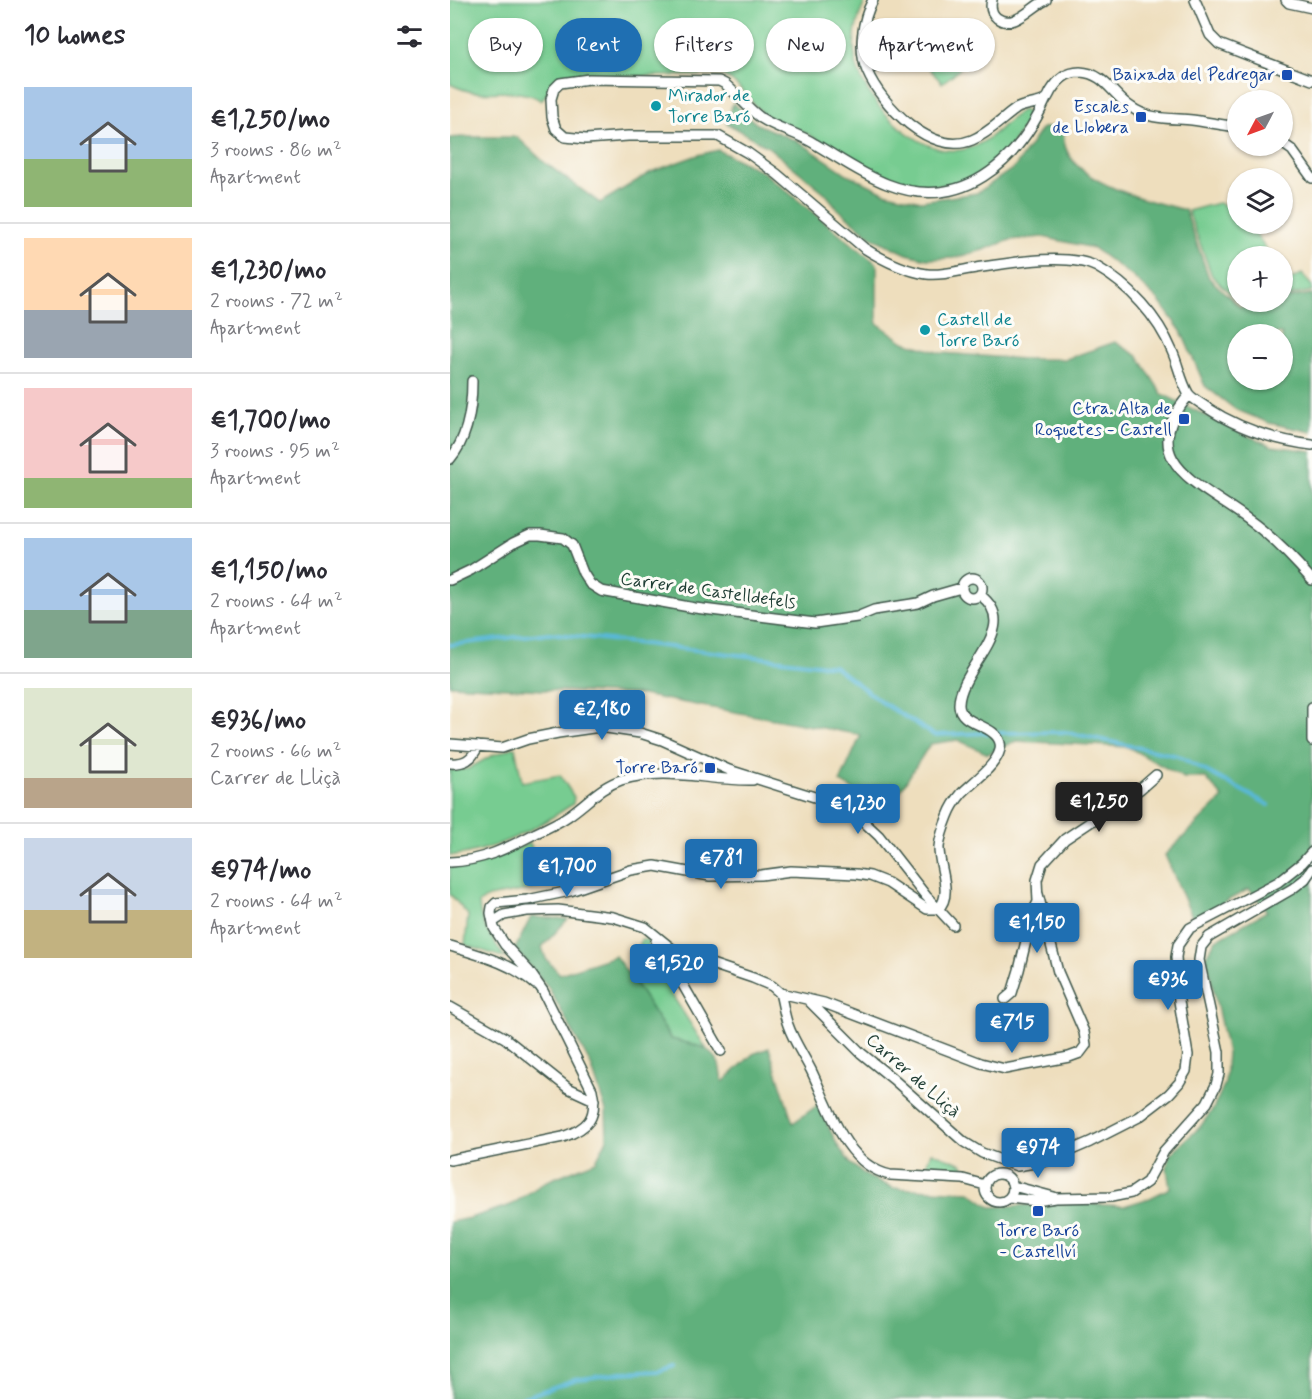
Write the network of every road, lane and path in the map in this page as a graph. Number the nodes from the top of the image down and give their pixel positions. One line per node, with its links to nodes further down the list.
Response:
1 (873, 0): 9 (street)
2 (992, 0): 3 (street)
3 (1046, 0)
4 (1195, 0): 7 (street)
5 (1286, 0): 6 (street)
6 (1312, 8)
7 (1312, 80)
8 (1046, 99): 9 (street); 10 (street); 11 (street)
9 (1024, 105): 10 (street)
10 (1036, 120): 15 (street)
11 (1227, 126)
12 (1293, 151): 13 (street)
13 (1312, 178)
14 (472, 381): 17 (street)
15 (1189, 395): 16 (street); 19 (street)
16 (1312, 445)
17 (450, 459)
18 (450, 580): 20 (street, Carrer de Castelldefels)
19 (1312, 580)
20 (961, 588): 21 (street); 21 (street)
21 (980, 595): 33 (street)
22 (1312, 707): 23 (street)
23 (1312, 741)
24 (450, 744): 25 (street)
25 (478, 746): 26 (street); 28 (street)
26 (450, 763)
27 (1156, 775): 32 (street)
28 (761, 780): 30 (street); 33 (street)
29 (1312, 852): 46 (street)
30 (450, 862)
31 (1312, 868): 50 (street)
32 (1038, 894): 40 (street); 41 (street)
33 (938, 909): 34 (street); 35 (street)
34 (493, 922): 36 (street); 38 (street)
35 (953, 925)
36 (645, 927): 39 (street); 43 (street)
37 (450, 946): 38 (street)
38 (543, 991): 44 (street)
39 (780, 993): 41 (street); 48 (street)
40 (1005, 999)
41 (808, 1000): 46 (street, Carrer de Lliçà)
42 (450, 1007): 44 (street)
43 (721, 1051)
44 (594, 1100): 45 (street)
45 (450, 1160)
46 (1017, 1166): 47 (street)
47 (1011, 1182): 48 (street); 49 (street); 50 (street)
48 (985, 1185): 49 (street)
49 (1009, 1198): 50 (street)
50 (1056, 1198)

